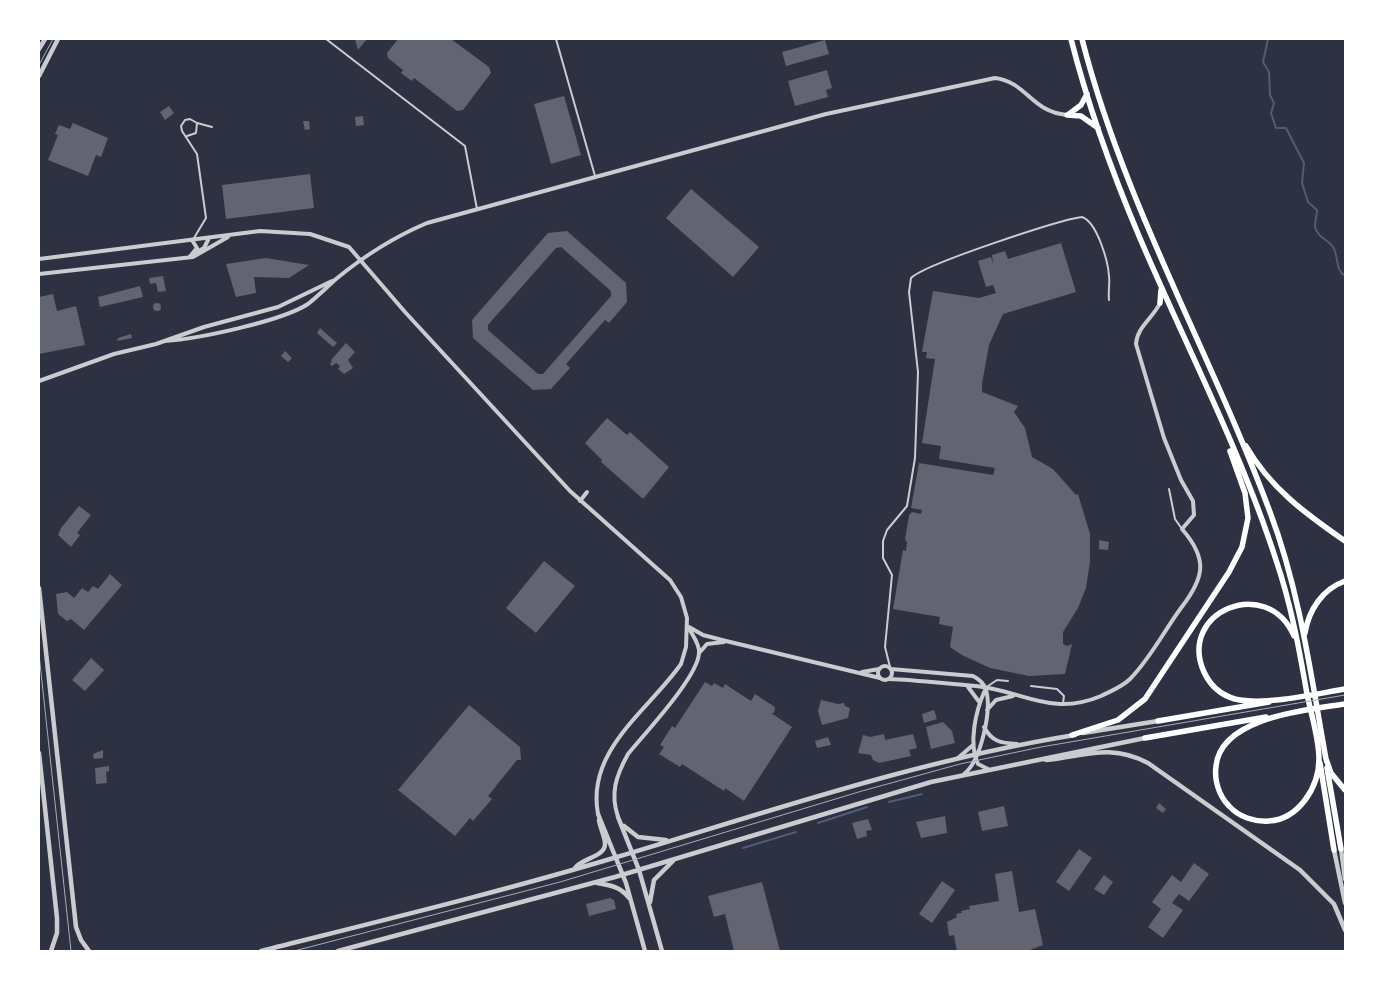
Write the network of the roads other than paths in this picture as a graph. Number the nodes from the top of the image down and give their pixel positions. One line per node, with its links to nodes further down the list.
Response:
1 (44, 39): 7 (street)
2 (58, 39): 8 (street)
3 (326, 39): 16 (lane)
4 (556, 39): 15 (lane)
5 (1071, 39): 9 (highway)
6 (1082, 39): 30 (highway)
7 (39, 49)
8 (39, 76)
9 (1087, 93): 10 (highway); 13 (highway)
10 (1067, 115): 13 (highway); 15 (street)
11 (197, 123): 12 (lane); 14 (lane); 14 (lane)
12 (212, 127)
13 (1098, 128): 25 (highway)
14 (186, 135): 19 (lane)
15 (595, 177): 16 (street)
16 (476, 209): 22 (street)
17 (232, 236): 18 (street); 21 (street); 22 (street)
18 (209, 238): 19 (street); 21 (street)
19 (192, 240): 20 (street); 21 (street)
20 (39, 258)
21 (186, 258): 23 (street)
22 (361, 261): 24 (street); 34 (street)
23 (39, 275)
24 (336, 279): 28 (street); 28 (street)
25 (1161, 288): 27 (highway); 31 (highway)
26 (1109, 300): 46 (lane)
27 (1160, 303): 35 (street)
28 (165, 342): 29 (street)
29 (39, 380)
30 (1230, 418): 36 (highway); 44 (highway)
31 (1222, 423): 44 (highway); 65 (highway)
32 (1169, 489): 35 (lane)
33 (587, 492): 34 (street)
34 (580, 501): 39 (street)
35 (1182, 529): 60 (street)
36 (1345, 541)
37 (1345, 581): 44 (highway)
38 (39, 588): 94 (street)
39 (688, 626): 40 (street); 41 (street); 43 (street)
40 (703, 635): 41 (street); 42 (street)
41 (694, 638): 43 (street); 45 (street)
42 (726, 641): 45 (street); 48 (street)
43 (686, 647): 78 (street)
44 (1303, 651): 57 (highway); 72 (highway)
45 (700, 652): 79 (street)
46 (890, 668): 47 (street); 50 (street); 54 (street)
47 (880, 669): 48 (street); 49 (street)
48 (860, 672): 49 (street)
49 (880, 678): 50 (street)
50 (890, 679): 53 (street)
51 (1008, 681): 54 (lane)
52 (1030, 686): 60 (lane)
53 (968, 687): 54 (street); 58 (street)
54 (986, 688): 56 (street); 58 (street); 61 (street)
55 (1345, 689): 57 (highway)
56 (1014, 696): 60 (street); 61 (street)
57 (1293, 698): 63 (highway)
58 (980, 703): 68 (street)
59 (1345, 704): 62 (highway)
60 (1056, 705)
61 (986, 712): 64 (street)
62 (1296, 712): 66 (highway); 72 (highway)
63 (1158, 721): 65 (street)
64 (984, 726): 67 (street); 70 (street)
65 (1072, 735): 67 (street)
66 (1145, 738): 74 (street)
67 (1017, 744): 70 (street)
68 (973, 745): 70 (street); 71 (street)
69 (39, 753): 95 (street)
70 (976, 754): 71 (street); 73 (street)
71 (957, 758): 80 (street)
72 (1322, 759): 77 (highway); 81 (highway)
73 (976, 760): 75 (street); 76 (street)
74 (1020, 762): 75 (street); 93 (street)
75 (988, 769): 76 (street)
76 (964, 774): 84 (street)
77 (1345, 790)
78 (598, 814): 83 (street); 85 (street)
79 (618, 816): 80 (street); 82 (street)
80 (673, 840): 82 (street)
81 (1337, 849): 88 (street); 91 (street)
82 (633, 852): 83 (street); 86 (street)
83 (617, 857): 85 (street); 87 (street)
84 (675, 859): 86 (street); 92 (street)
85 (575, 868): 96 (street)
86 (639, 870): 87 (street); 92 (street)
87 (623, 874): 89 (street); 90 (street)
88 (1345, 879)
89 (593, 883): 90 (street); 97 (street)
90 (633, 903): 98 (street)
91 (1345, 903)
92 (650, 908): 99 (street)
93 (1345, 930)
94 (89, 950)
95 (50, 951)
96 (261, 951)
97 (338, 951)
98 (645, 951)
99 (662, 951)

